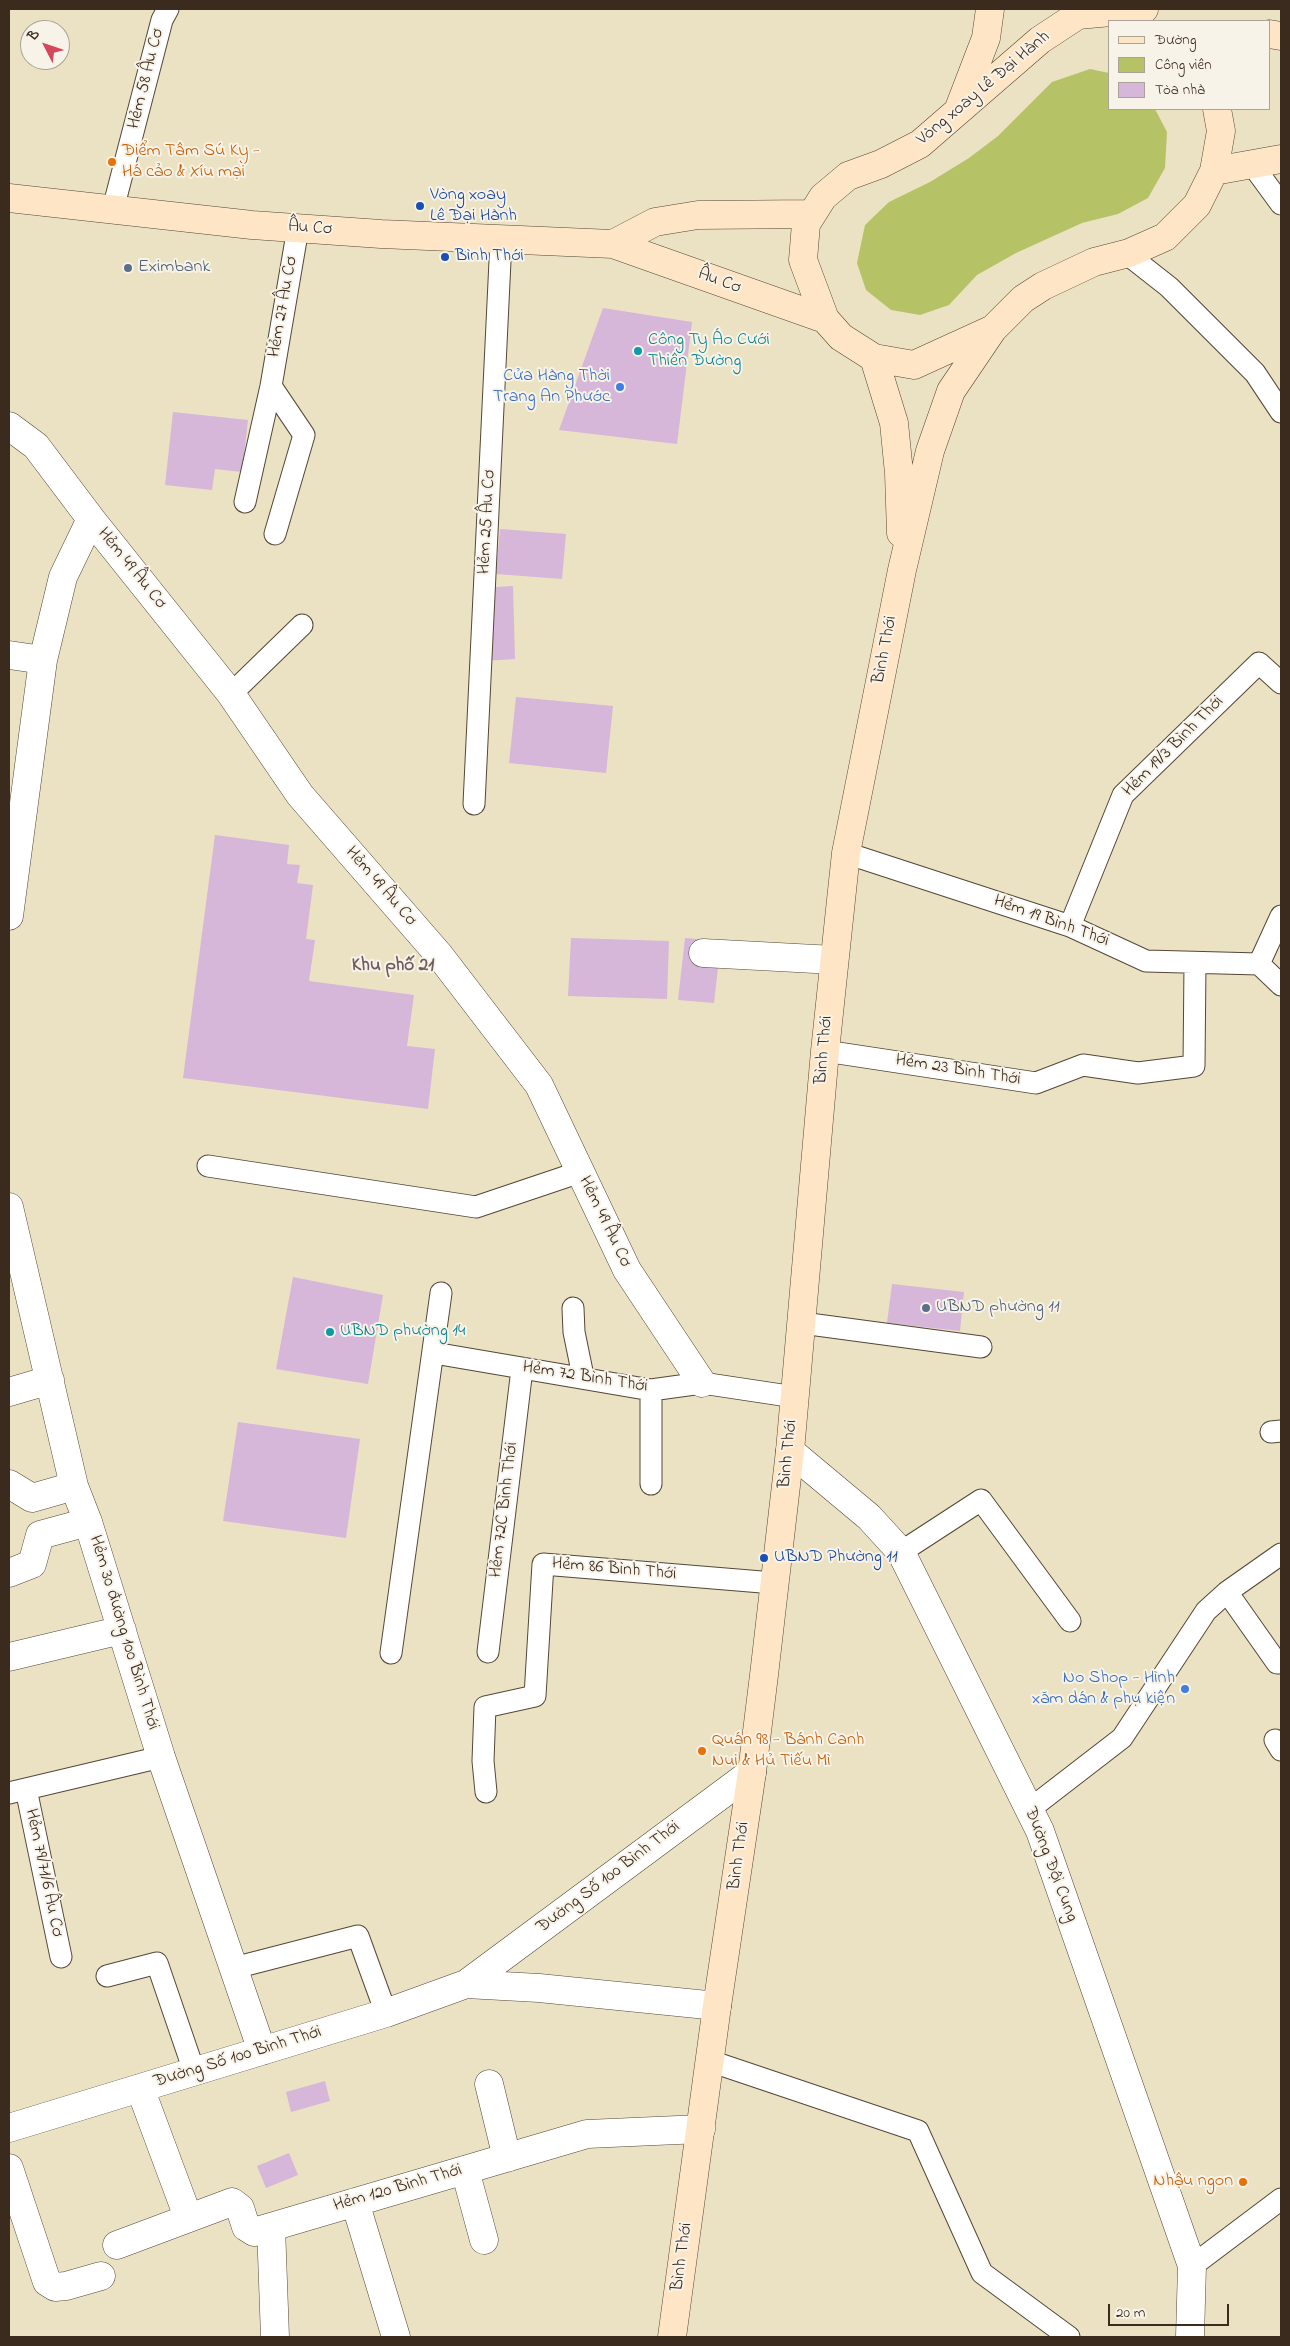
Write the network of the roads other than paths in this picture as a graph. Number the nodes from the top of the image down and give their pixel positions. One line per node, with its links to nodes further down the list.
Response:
1 (168, 9): 12 (lane, Hẻm 58 Âu Cơ)
2 (990, 9): 6 (main road)
3 (1144, 9): 4 (main road, Vòng xoay Lê Đại Hành); 6 (main road, Vòng xoay Lê Đại Hành)
4 (1156, 20)
5 (1216, 110): 9 (main road, Vòng xoay Lê Đại Hành)
6 (957, 114): 13 (main road, Vòng xoay Lê Đại Hành)
7 (1281, 159): 8 (main road)
8 (1251, 163): 9 (main road); 11 (lane)
9 (1214, 171): 17 (main road, Vòng xoay Lê Đại Hành)
10 (9, 198): 12 (main road, Âu Cơ)
11 (1281, 204)
12 (113, 209): 14 (main road, Âu Cơ)
13 (812, 214): 16 (main road); 18 (main road, Vòng xoay Lê Đại Hành)
14 (298, 228): 15 (main road, Âu Cơ); 21 (lane, Hẻm 27 Âu Cơ)
15 (501, 240): 16 (main road, Âu Cơ); 33 (lane, Hẻm 25 Âu Cơ)
16 (613, 244): 18 (main road, Âu Cơ)
17 (1127, 254): 19 (main road, Vòng xoay Lê Đại Hành); 22 (lane)
18 (825, 319): 20 (main road, Vòng xoay Lê Đại Hành)
19 (993, 329): 20 (main road, Vòng xoay Lê Đại Hành); 27 (main road, Bình Thới)
20 (874, 358): 27 (main road, Bình Thới)
21 (271, 386): 24 (lane, Hẻm 27 Âu Cơ); 26 (lane)
22 (1281, 412)
23 (9, 426): 25 (street, Hẻm 49 Âu Cơ)
24 (245, 502)
25 (91, 520): 30 (street); 32 (street, Hẻm 49 Âu Cơ)
26 (275, 534)
27 (902, 570): 34 (main road, Bình Thới)
28 (302, 624): 32 (lane)
29 (9, 655): 30 (street)
30 (43, 660): 35 (street)
31 (1281, 683): 37 (lane, Hẻm 19/3 Bình Thới)
32 (231, 694): 45 (street, Hẻm 49 Âu Cơ)
33 (474, 804)
34 (846, 853): 37 (lane, Hẻm 19 Bình Thới); 39 (main road, Bình Thới)
35 (9, 916)
36 (1281, 916): 41 (lane)
37 (1070, 926): 40 (lane, Hẻm 19 Bình Thới)
38 (703, 954): 39 (street)
39 (834, 960): 43 (main road, Bình Thới)
40 (1195, 962): 41 (lane, Hẻm 19 Bình Thới); 43 (lane, Hẻm 23 Bình Thới)
41 (1259, 964): 42 (lane)
42 (1281, 985)
43 (825, 1051): 49 (main road, Bình Thới)
44 (208, 1166): 45 (lane)
45 (580, 1172): 55 (street, Hẻm 49 Âu Cơ)
46 (9, 1207): 54 (street, Hẻm 30 đường 100 Bình Thới)
47 (441, 1293): 51 (lane)
48 (573, 1308): 53 (lane)
49 (802, 1323): 50 (lane); 58 (main road, Bình Thới)
50 (981, 1347)
51 (434, 1353): 52 (lane, Hẻm 72 Bình Thới); 72 (lane)
52 (522, 1368): 53 (lane, Hẻm 72 Bình Thới); 71 (lane, Hẻm 72C Bình Thới)
53 (582, 1376): 56 (lane, Hẻm 72 Bình Thới)
54 (50, 1380): 57 (street); 62 (street, Hẻm 30 đường 100 Bình Thới)
55 (702, 1384): 56 (lane, Hẻm 72 Bình Thới); 58 (lane, Hẻm 72 Bình Thới)
56 (651, 1390): 61 (lane)
57 (9, 1392)
58 (795, 1397): 59 (main road, Bình Thới)
59 (790, 1452): 64 (street, Đường Đội Cung); 67 (main road, Bình Thới)
60 (9, 1484): 62 (street)
61 (651, 1484)
62 (74, 1486): 63 (street, Hẻm 30 đường 100 Bình Thới)
63 (88, 1522): 66 (street); 70 (street, Hẻm 30 đường 100 Bình Thới)
64 (901, 1552): 69 (lane); 79 (street, Đường Đội Cung)
65 (1281, 1554): 68 (lane)
66 (9, 1573)
67 (774, 1583): 76 (main road, Bình Thới); 78 (lane, Hẻm 86 Bình Thới)
68 (1227, 1592): 74 (lane); 79 (lane)
69 (1070, 1621)
70 (122, 1630): 73 (street); 75 (street, Hẻm 30 đường 100 Bình Thới)
71 (488, 1652)
72 (391, 1653)
73 (9, 1657)
74 (1281, 1663)
75 (161, 1757): 77 (lane); 81 (street, Hẻm 30 đường 100 Bình Thới)
76 (752, 1772): 83 (street, Đường Số 100 Bình Thới); 84 (main road, Bình Thới)
77 (17, 1791): 80 (lane, Hẻm 79/71/6 Âu Cơ)
78 (486, 1792)
79 (1030, 1809): 102 (street, Đường Đội Cung)
80 (60, 1956)
81 (234, 1968): 85 (lane); 86 (street, Hẻm 30 đường 100 Bình Thới)
82 (107, 1976): 88 (lane)
83 (466, 1984): 84 (street, Đường Số 100 Bình Thới); 85 (street, Đường Số 100 Bình Thới)
84 (717, 2006): 87 (main road, Bình Thới)
85 (386, 2013): 86 (street, Đường Số 100 Bình Thới)
86 (262, 2051): 88 (street, Đường Số 100 Bình Thới)
87 (710, 2061): 92 (main road, Bình Thới); 107 (lane)
88 (194, 2071): 90 (street, Đường Số 100 Bình Thới)
89 (489, 2084): 93 (street)
90 (140, 2088): 91 (street, Đường Số 100 Bình Thới); 98 (street)
91 (9, 2128)
92 (701, 2129): 93 (street, Hẻm 120 Bình Thới); 106 (main road, Bình Thới)
93 (507, 2158): 95 (street, Hẻm 120 Bình Thới)
94 (9, 2168): 103 (street)
95 (465, 2170): 97 (street, Hẻm 120 Bình Thới); 100 (street)
96 (1281, 2199): 102 (lane)
97 (355, 2202): 99 (street, Hẻm 120 Bình Thới); 105 (street)
98 (188, 2217): 99 (street, Hẻm 120 Bình Thới); 101 (street, Hẻm 120 Bình Thới)
99 (270, 2227): 104 (street)
100 (484, 2240)
101 (117, 2245)
102 (1192, 2266): 108 (street, Đường Đội Cung)
103 (101, 2276)
104 (275, 2337)
105 (396, 2337)
106 (672, 2337)
107 (1069, 2337)
108 (1190, 2337)

